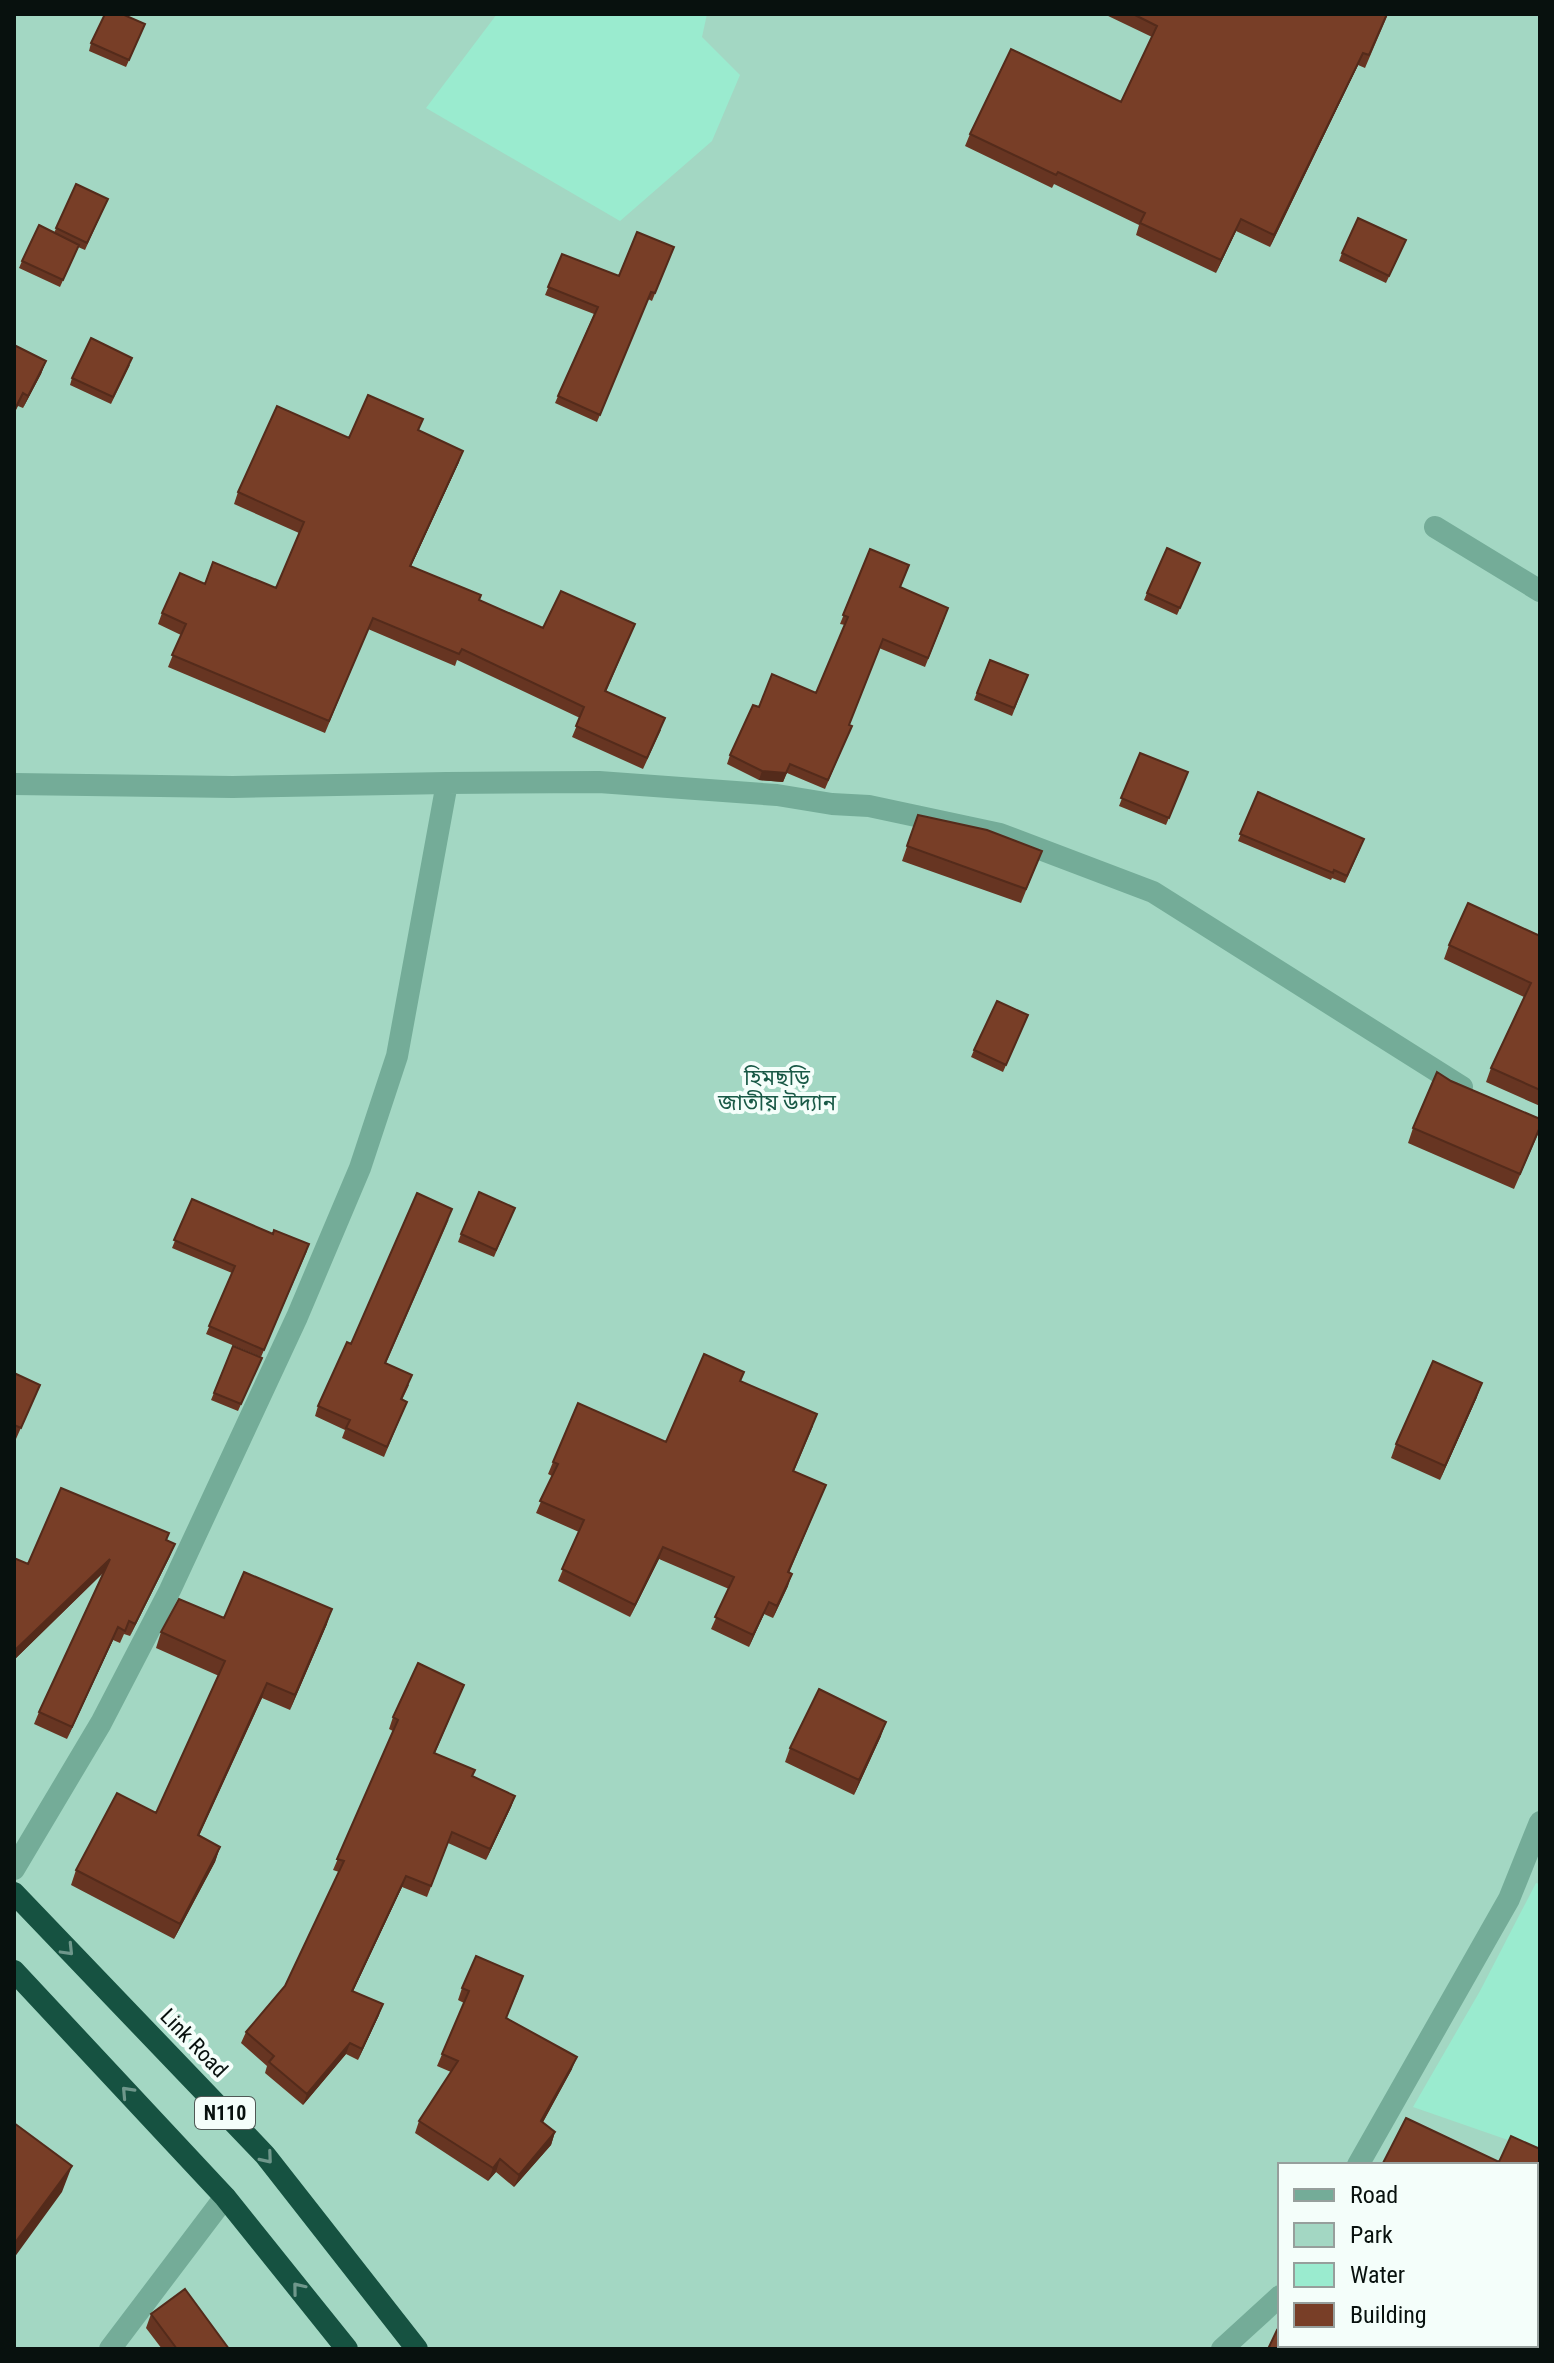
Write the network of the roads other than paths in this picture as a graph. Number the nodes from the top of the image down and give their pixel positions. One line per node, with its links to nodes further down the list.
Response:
1 (1435, 527): 2 (street)
2 (1540, 591)
3 (447, 783): 4 (street); 5 (street); 7 (street)
4 (14, 784)
5 (1476, 1093)
6 (1540, 1822): 10 (street)
7 (14, 1869)
8 (14, 1893): 15 (highway, Link Road / N110, one-way to 15)
9 (14, 1971): 11 (highway, N110, one-way to 9)
10 (1359, 2163)
11 (225, 2197): 13 (street); 14 (highway, N110, one-way to 11)
12 (1278, 2298): 16 (street)
13 (110, 2349)
14 (347, 2349)
15 (417, 2349)
16 (1222, 2349)

